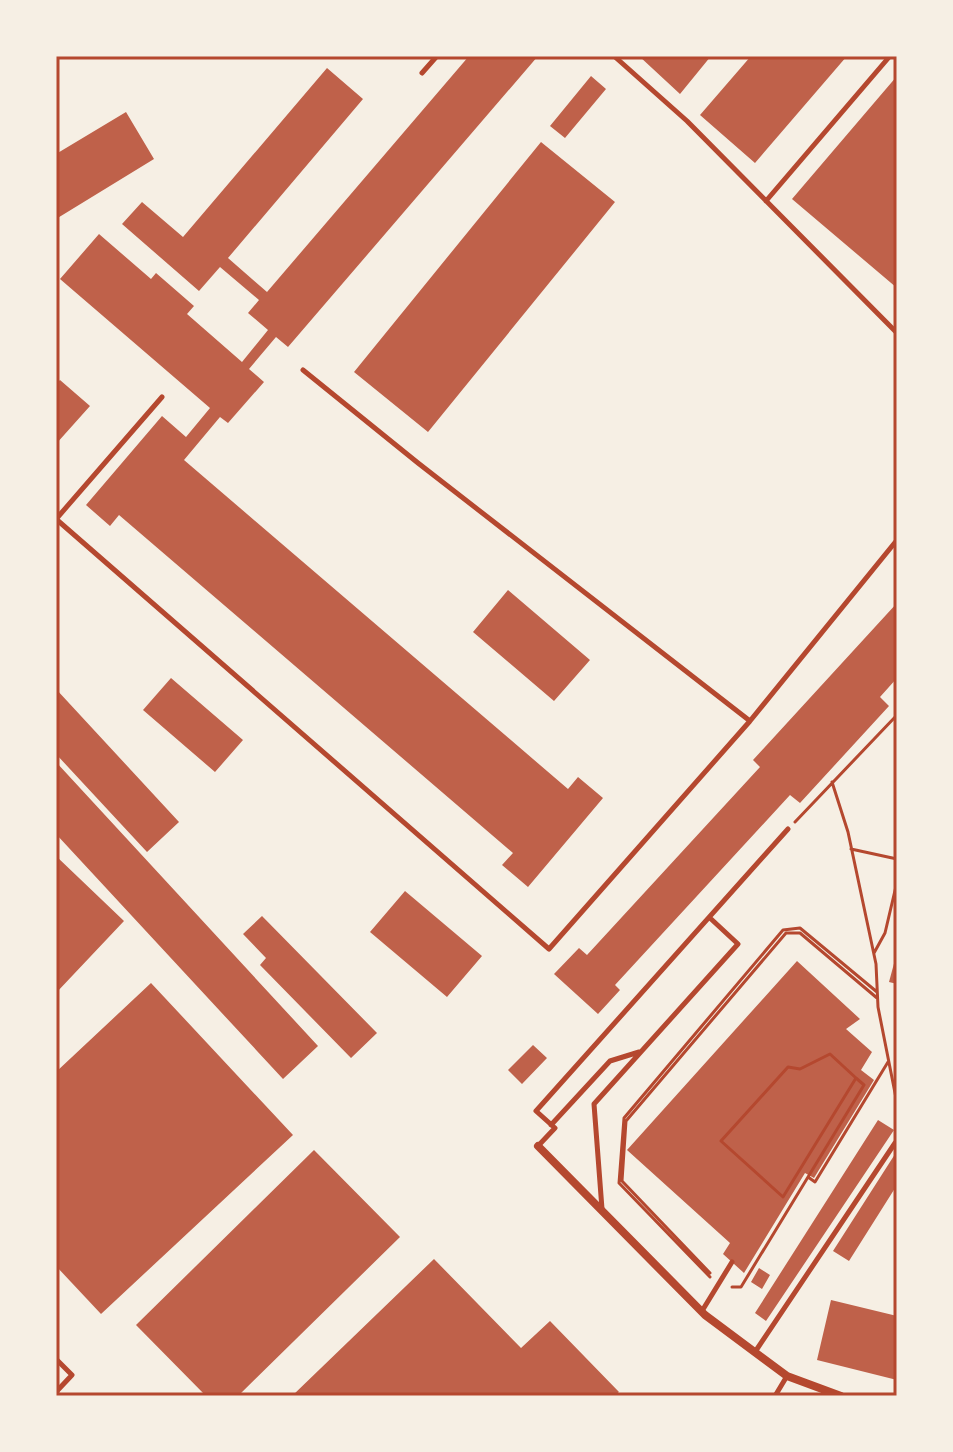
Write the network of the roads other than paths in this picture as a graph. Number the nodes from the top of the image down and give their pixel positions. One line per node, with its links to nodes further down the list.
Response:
1 (437, 56): 4 (lane)
2 (614, 56): 5 (lane)
3 (890, 56): 5 (lane)
4 (422, 73)
5 (765, 201): 6 (lane)
6 (897, 333)
7 (303, 370): 11 (lane)
8 (162, 397): 9 (lane)
9 (56, 518): 11 (lane)
10 (897, 540): 11 (lane)
11 (750, 721)
12 (788, 829): 13 (lane)
13 (710, 918): 14 (lane); 15 (lane)
14 (640, 1052): 15 (lane); 18 (lane)
15 (551, 1125): 17 (lane)
16 (895, 1143): 21 (lane)
17 (538, 1146): 18 (street)
18 (602, 1212): 20 (street)
19 (732, 1262): 20 (lane)
20 (702, 1311): 21 (street)
21 (755, 1352): 23 (street)
22 (56, 1359): 24 (lane)
23 (787, 1376): 25 (lane); 26 (street)
24 (56, 1392)
25 (775, 1396)
26 (841, 1396)

